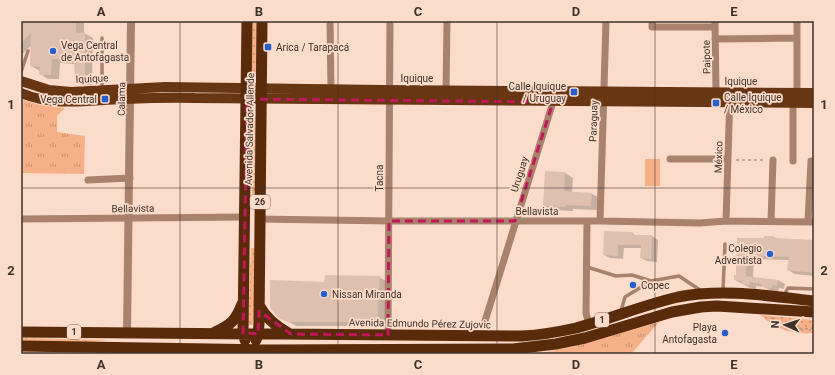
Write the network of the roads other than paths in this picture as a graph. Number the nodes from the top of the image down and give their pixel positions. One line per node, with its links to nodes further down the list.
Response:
1 (131, 21): 18 (street, Calama)
2 (247, 21): 23 (highway, Avenida Salvador Allende / 26)
3 (262, 21): 24 (highway, Avenida Salvador Allende / 26)
4 (330, 21): 19 (street)
5 (390, 21): 28 (street, Tacna)
6 (447, 21): 21 (street)
7 (606, 21): 29 (street, Paraguay)
8 (797, 21): 13 (street)
9 (652, 24): 10 (street)
10 (672, 24): 11 (street)
11 (715, 24): 14 (street, Paipote)
12 (102, 38): 20 (lane)
13 (797, 38): 14 (street); 26 (street)
14 (716, 39): 25 (street, Paipote)
15 (28, 51): 16 (lane)
16 (21, 72)
17 (21, 81): 20 (main road, Iquique)
18 (131, 88): 20 (main road, Iquique); 23 (main road, Iquique); 31 (street, Calama)
19 (330, 89): 24 (main road, Iquique); 28 (main road, Iquique)
20 (102, 90)
21 (446, 91): 28 (main road, Iquique); 29 (main road, Iquique)
22 (21, 93): 31 (main road, Iquique)
23 (247, 93): 24 (main road, Iquique); 31 (main road, Iquique); 42 (highway, Avenida Salvador Allende / 26)
24 (262, 93): 28 (main road, Iquique); 45 (highway, Avenida Salvador Allende / 26)
25 (716, 93): 29 (main road, Iquique); 30 (main road, Iquique)
26 (797, 93): 27 (main road, Iquique); 30 (main road, Iquique)
27 (814, 93)
28 (390, 95): 32 (main road, Iquique); 47 (street, Tacna)
29 (604, 97): 30 (main road, Iquique); 32 (main road, Iquique); 49 (street, Paraguay)
30 (730, 98): 33 (main road, Iquique); 36 (street, México)
31 (131, 99): 40 (street, Calama)
32 (553, 102): 46 (street, Uruguay)
33 (793, 103): 34 (main road, Iquique); 38 (street)
34 (814, 103)
35 (670, 159): 36 (street)
36 (728, 160): 51 (street, México)
37 (773, 160): 50 (street)
38 (793, 161)
39 (811, 161): 52 (street)
40 (130, 178): 41 (street); 43 (street, Calama)
41 (88, 180)
42 (245, 217): 43 (street, Bellavista); 57 (highway, Avenida Salvador Allende / 26)
43 (129, 218): 44 (street, Bellavista); 68 (street, Calama)
44 (21, 219)
45 (259, 219): 47 (street, Bellavista); 62 (highway, Avenida Salvador Allende / 26)
46 (515, 220): 47 (street, Bellavista); 48 (street, Bellavista); 65 (street, Uruguay)
47 (389, 221): 73 (street, Tacna)
48 (587, 221): 49 (street, Bellavista); 54 (street)
49 (600, 221): 51 (street, Bellavista)
50 (771, 221): 51 (street, Bellavista); 52 (street, Bellavista)
51 (726, 222)
52 (811, 222)
53 (725, 244): 59 (lane)
54 (587, 266): 55 (lane); 66 (street)
55 (651, 281): 58 (lane); 64 (lane)
56 (814, 289): 60 (lane)
57 (244, 293): 69 (highway); 70 (highway, Avenida Salvador Allende / 26)
58 (705, 294): 59 (highway, Avenida Edmundo Pérez Zujovic / 1); 64 (highway, Avenida Edmundo Pérez Zujovic / 1)
59 (723, 294): 60 (highway, Avenida Edmundo Pérez Zujovic / 1)
60 (782, 298): 61 (highway, Avenida Edmundo Pérez Zujovic / 1)
61 (814, 301)
62 (259, 305): 71 (highway, Avenida Salvador Allende / 26); 72 (highway)
63 (814, 312): 75 (highway, 1)
64 (620, 314): 66 (highway, Avenida Edmundo Pérez Zujovic / 1)
65 (485, 321)
66 (589, 324): 73 (highway, Avenida Edmundo Pérez Zujovic / 1)
67 (21, 332): 68 (highway, Avenida Edmundo Pérez Zujovic / 1)
68 (127, 333): 69 (highway, Avenida Edmundo Pérez Zujovic / 1)
69 (212, 333): 70 (highway, Avenida Edmundo Pérez Zujovic / 1)
70 (243, 333): 71 (highway, Avenida Edmundo Pérez Zujovic / 1); 75 (highway)
71 (258, 334): 72 (highway, Avenida Edmundo Pérez Zujovic / 1); 75 (highway)
72 (291, 334): 73 (highway, Avenida Edmundo Pérez Zujovic / 1)
73 (388, 335)
74 (21, 346): 75 (highway, 1)
75 (250, 349)

